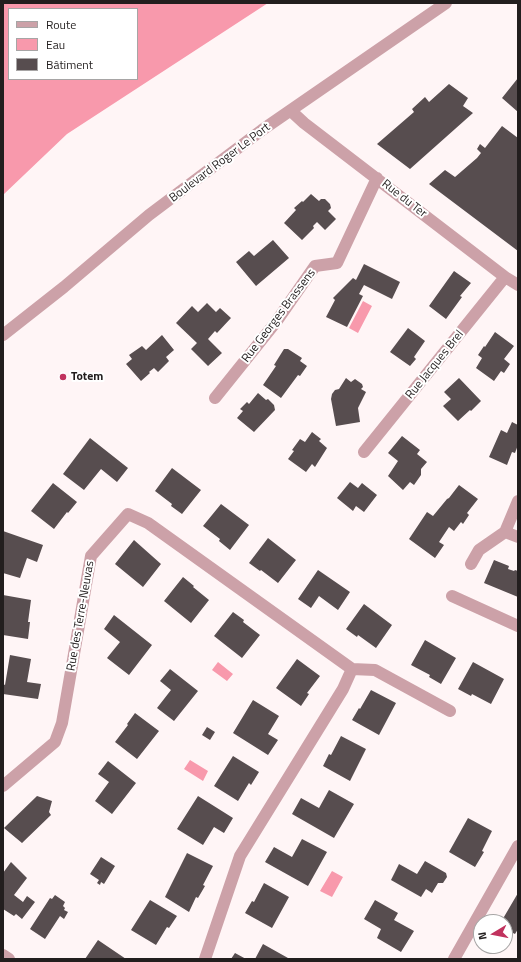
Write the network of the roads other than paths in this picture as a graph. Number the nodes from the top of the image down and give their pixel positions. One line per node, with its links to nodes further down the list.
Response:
1 (446, 3): 2 (street, Boulevard Roger Le Port)
2 (291, 111): 3 (street, Rue du Ter); 6 (street, Boulevard Roger Le Port)
3 (377, 178): 4 (street, Rue du Ter); 7 (street, Rue Georges Brassens)
4 (505, 278): 5 (street, Rue du Ter); 8 (street, Rue Jacques Brel)
5 (518, 285)
6 (3, 334)
7 (215, 398)
8 (364, 452)
9 (518, 501): 10 (street)
10 (505, 532): 11 (street); 12 (street)
11 (518, 537)
12 (471, 564)
13 (452, 596): 14 (street)
14 (518, 626)
15 (352, 668): 16 (street); 17 (street, Rue des Terre-Neuvas); 21 (street)
16 (450, 711)
17 (3, 786)
18 (517, 852): 22 (street)
19 (3, 955): 20 (street)
20 (9, 959)
21 (205, 959)
22 (454, 959)

